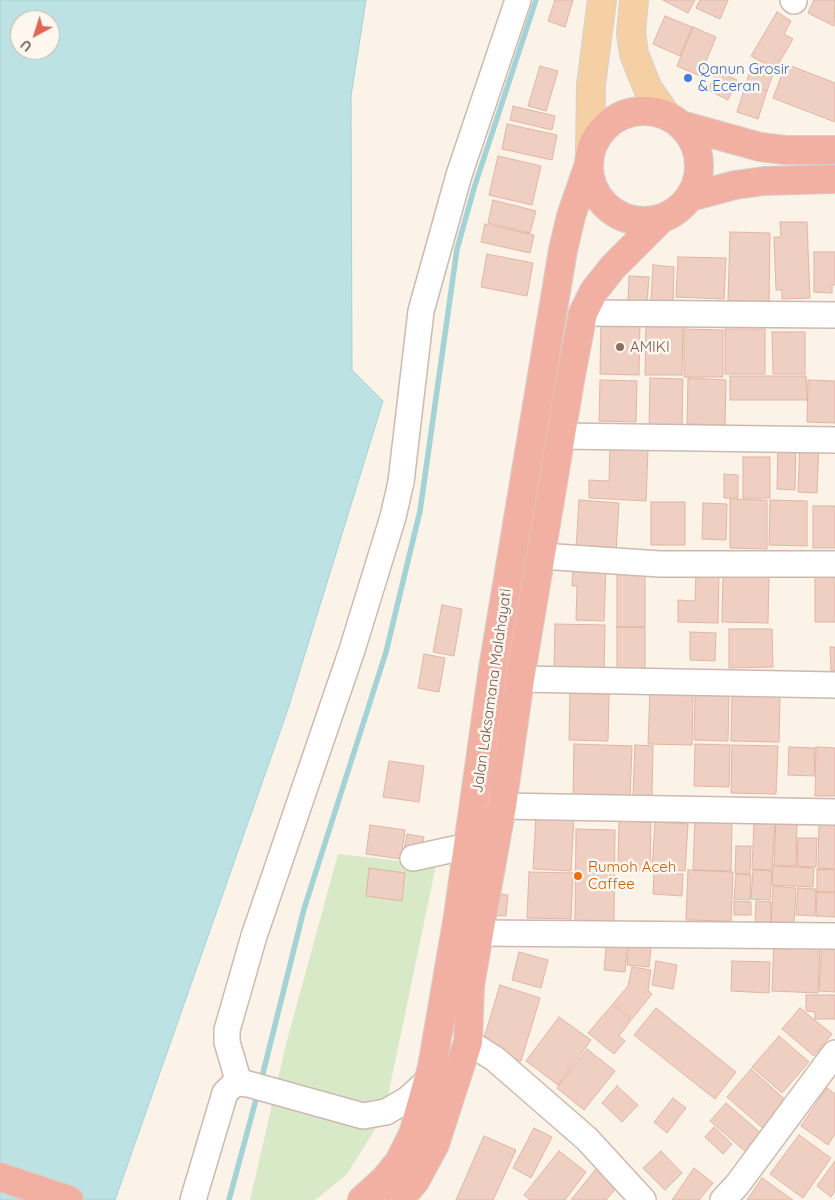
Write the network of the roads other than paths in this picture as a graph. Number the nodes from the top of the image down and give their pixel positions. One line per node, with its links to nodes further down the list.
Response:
1 (518, 0): 28 (street)
2 (602, 0): 6 (main road)
3 (634, 0): 4 (main road)
4 (674, 120): 5 (highway); 6 (highway); 8 (highway)
5 (835, 150)
6 (589, 159): 9 (highway); 18 (highway, Jalan Laksamana Malahayati)
7 (835, 179): 8 (highway)
8 (690, 197): 9 (highway)
9 (662, 218): 10 (highway, Jalan Laksamana Malahayati)
10 (583, 313): 11 (street); 12 (highway, Jalan Laksamana Malahayati)
11 (835, 315)
12 (562, 436): 13 (street); 14 (highway, Jalan Laksamana Malahayati)
13 (835, 440)
14 (541, 556): 15 (street); 16 (highway, Jalan Laksamana Malahayati)
15 (835, 564)
16 (520, 679): 17 (street); 19 (highway, Jalan Laksamana Malahayati)
17 (835, 685)
18 (475, 804): 19 (street); 21 (highway, Jalan Laksamana Malahayati)
19 (502, 806): 20 (street); 23 (highway, Jalan Laksamana Malahayati)
20 (835, 812)
21 (468, 846): 22 (street); 27 (highway, Jalan Laksamana Malahayati)
22 (413, 858)
23 (478, 933): 24 (street); 25 (highway, Jalan Laksamana Malahayati)
24 (835, 936)
25 (468, 1042): 31 (street); 35 (highway, Jalan Laksamana Malahayati)
26 (835, 1053): 29 (street)
27 (429, 1080): 28 (street); 34 (highway, Jalan Laksamana Malahayati)
28 (243, 1083): 33 (street)
29 (826, 1083): 36 (street)
30 (0, 1177): 32 (highway)
31 (633, 1196)
32 (70, 1200)
33 (193, 1200)
34 (362, 1200)
35 (399, 1200)
36 (723, 1200)

